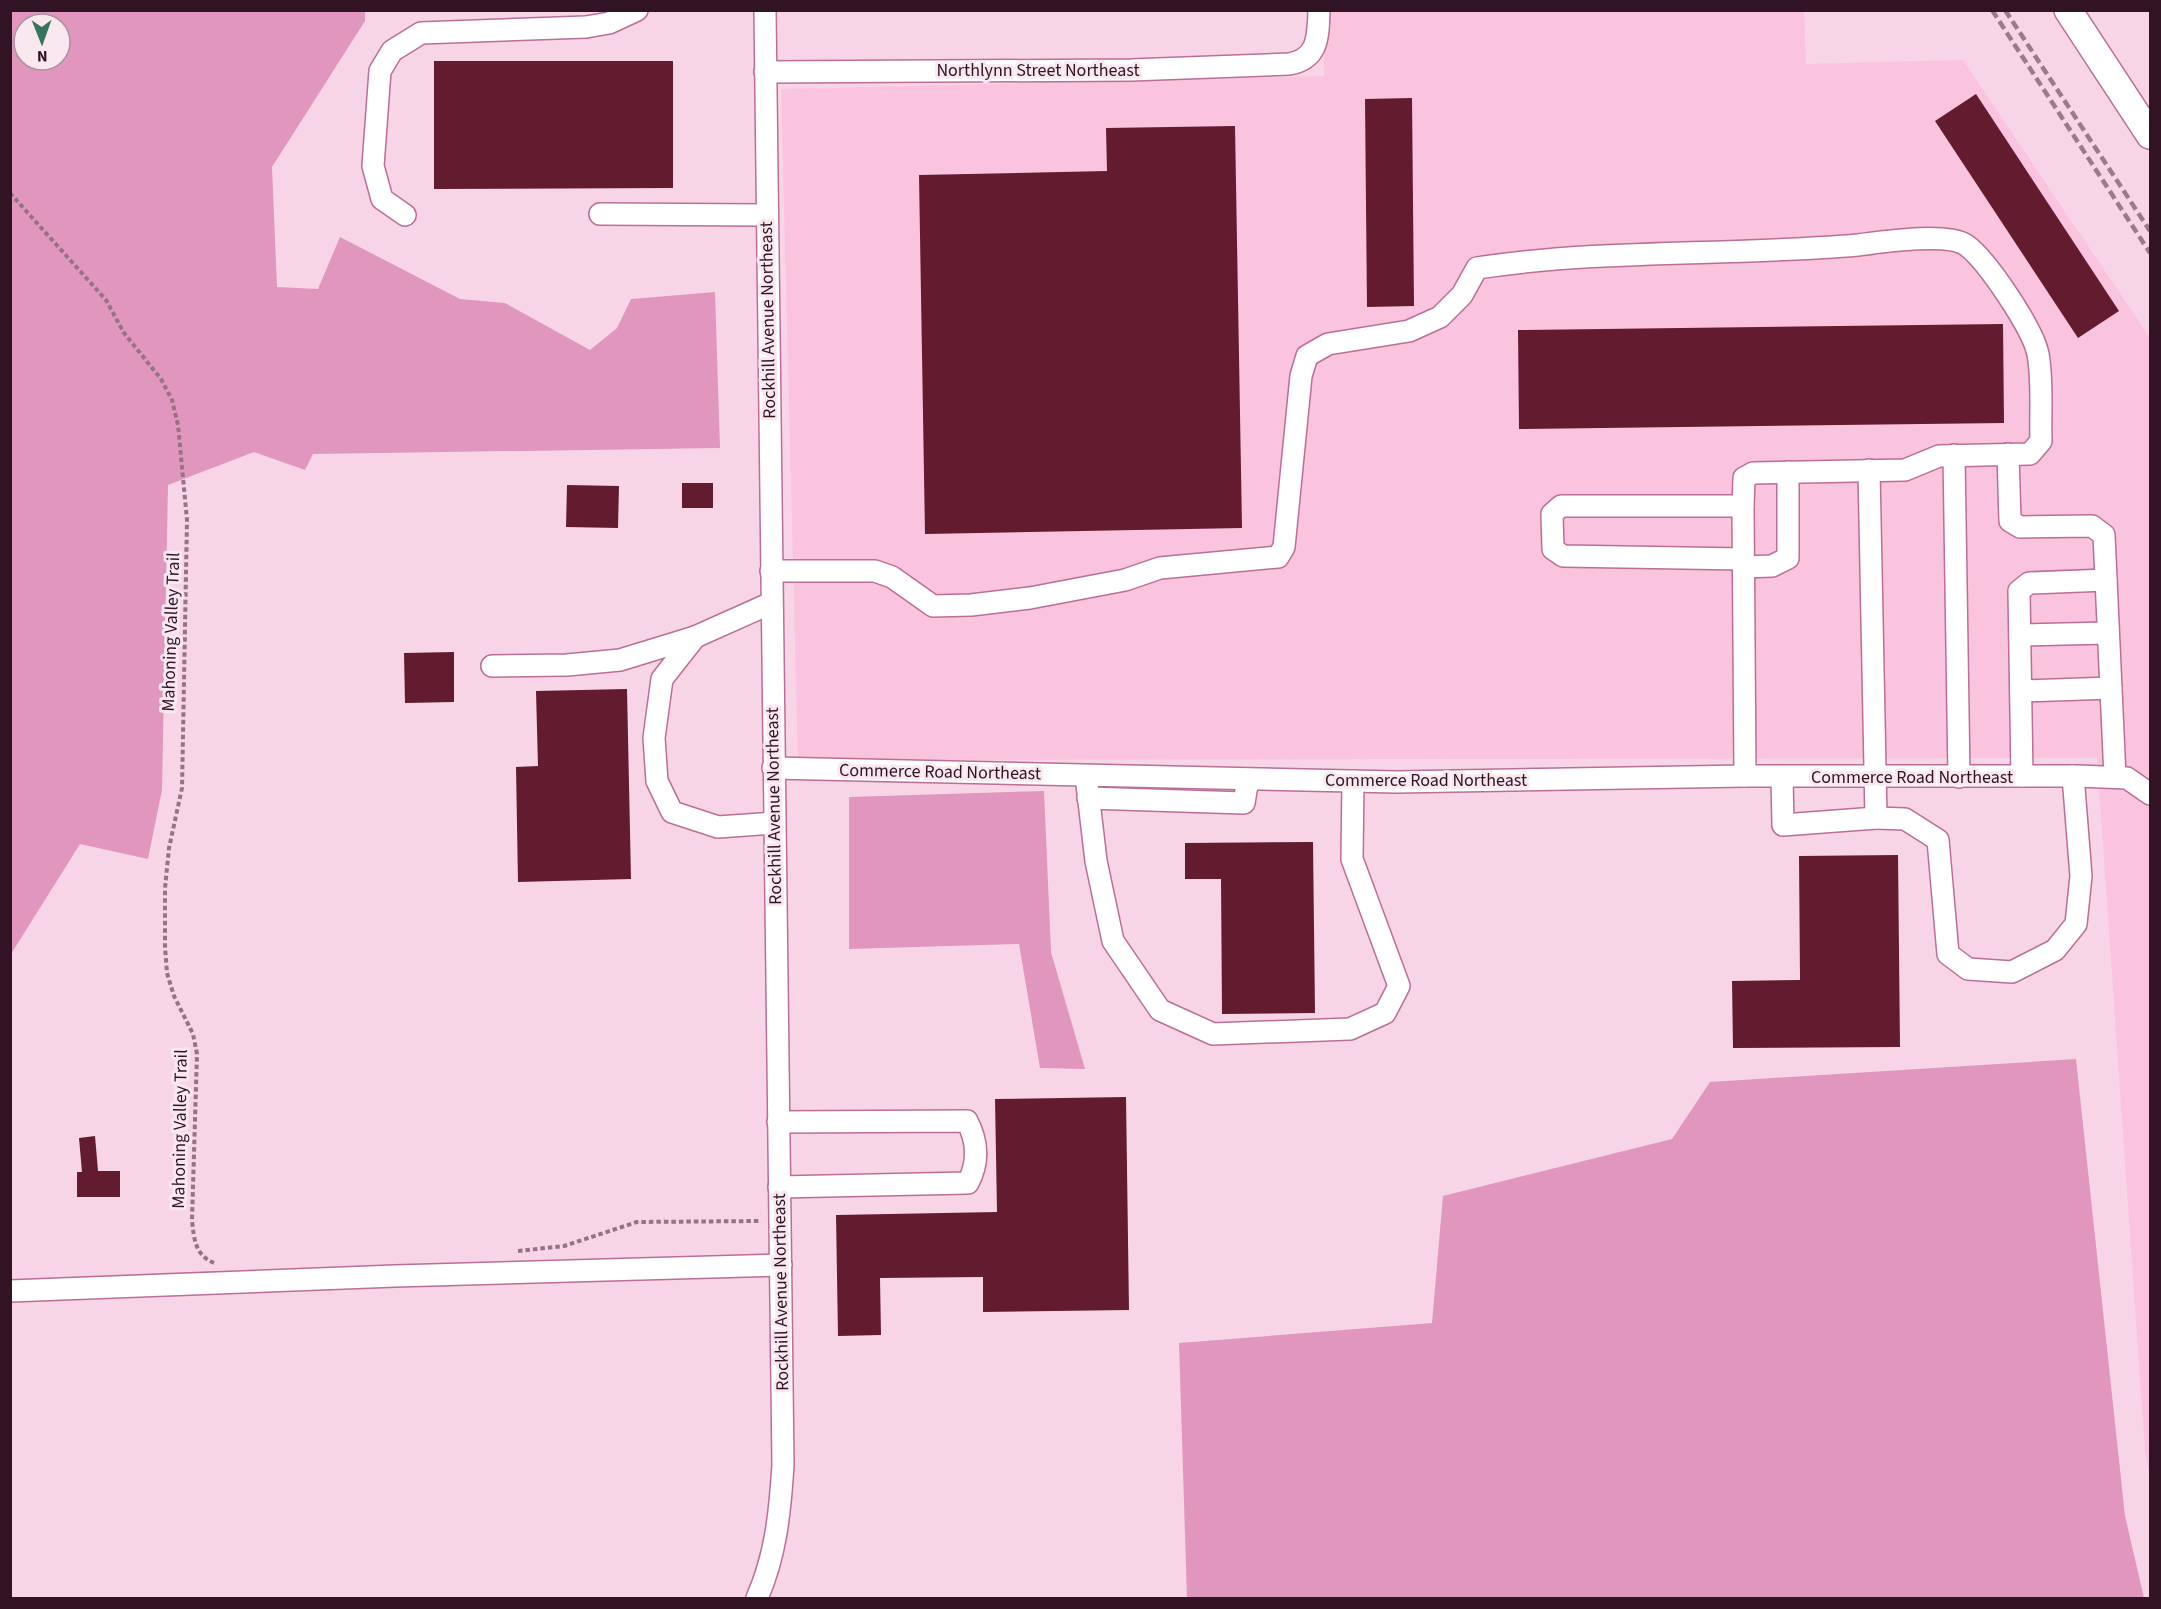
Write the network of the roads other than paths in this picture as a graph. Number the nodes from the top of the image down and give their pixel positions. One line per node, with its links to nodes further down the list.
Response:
1 (637, 10): 8 (street)
2 (765, 10): 5 (street, Rockhill Avenue Northeast)
3 (1319, 10): 5 (street, Northlynn Street Northeast)
4 (2068, 10): 6 (main road)
5 (765, 72): 9 (street, Rockhill Avenue Northeast)
6 (2151, 135)
7 (600, 214): 9 (street)
8 (405, 215)
9 (767, 215): 16 (street, Rockhill Avenue Northeast)
10 (2008, 454): 11 (street); 16 (street); 17 (street)
11 (1954, 455): 12 (street); 32 (street)
12 (1869, 471): 13 (street); 31 (street)
13 (1788, 472): 14 (street); 15 (street)
14 (1743, 506): 15 (street); 15 (street)
15 (1743, 563): 27 (street)
16 (771, 571): 18 (street, Rockhill Avenue Northeast)
17 (2106, 580): 19 (street); 20 (street)
18 (771, 603): 21 (street); 25 (street, Rockhill Avenue Northeast)
19 (2108, 633): 20 (street); 23 (street)
20 (2020, 635): 24 (street)
21 (695, 637): 22 (street); 39 (street)
22 (492, 666)
23 (2111, 688): 24 (street); 33 (street)
24 (2021, 691): 28 (street)
25 (773, 768): 26 (street, Commerce Road Northeast); 39 (street, Rockhill Avenue Northeast)
26 (1086, 776): 34 (street, Commerce Road Northeast); 37 (street)
27 (1745, 776): 30 (street, Commerce Road Northeast); 35 (street, Commerce Road Northeast)
28 (2022, 776): 29 (street, Commerce Road Northeast); 32 (street, Commerce Road Northeast)
29 (2076, 776): 33 (street, Commerce Road Northeast); 38 (street)
30 (1782, 777): 31 (street, Commerce Road Northeast); 38 (street)
31 (1875, 777): 32 (street, Commerce Road Northeast); 38 (street)
32 (1959, 777)
33 (2115, 777): 36 (street)
34 (1248, 779): 35 (street, Commerce Road Northeast); 37 (street)
35 (1353, 781): 37 (street)
36 (2151, 794)
37 (1088, 798)
38 (1876, 818)
39 (774, 823): 40 (street, Rockhill Avenue Northeast)
40 (778, 1122): 41 (street, Rockhill Avenue Northeast); 41 (street)
41 (779, 1187): 42 (street, Rockhill Avenue Northeast)
42 (781, 1265): 43 (street); 44 (street, Rockhill Avenue Northeast)
43 (10, 1291)
44 (757, 1599)

